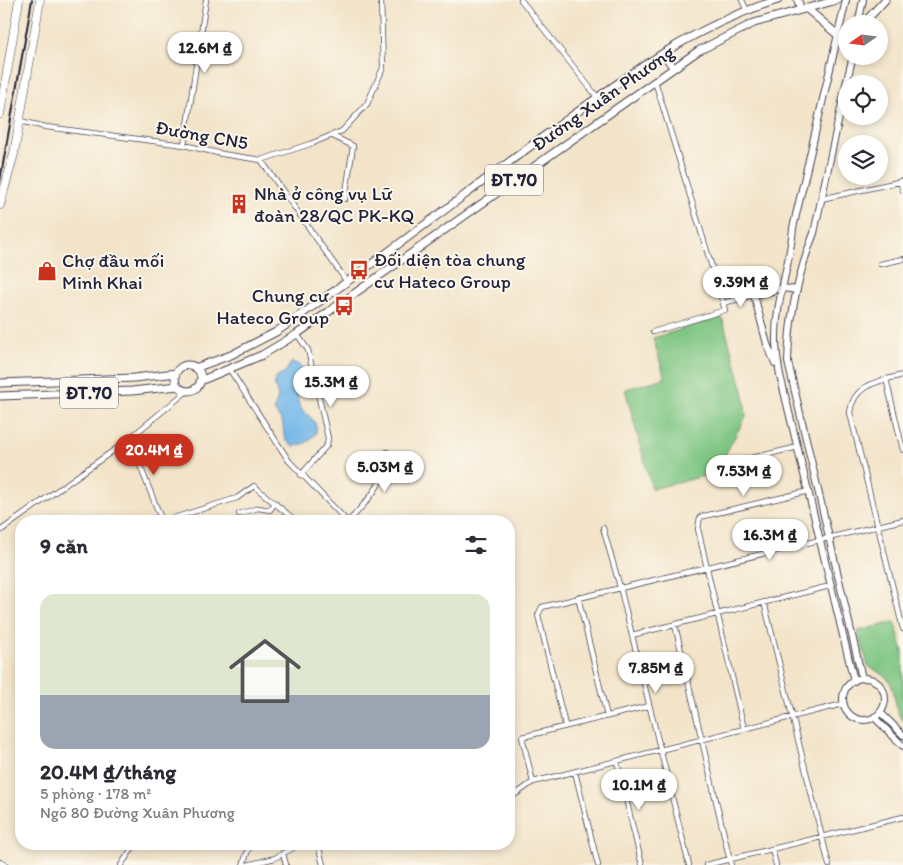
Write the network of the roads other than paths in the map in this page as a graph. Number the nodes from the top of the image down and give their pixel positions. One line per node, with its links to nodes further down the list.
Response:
1 (19, 0): 24 (highway)
2 (40, 0): 25 (highway)
3 (206, 0): 28 (street)
4 (381, 0): 27 (street)
5 (521, 0): 23 (street)
6 (742, 0): 14 (street)
7 (778, 0): 14 (main road, Đường Xuân Phương / ĐT.70)
8 (798, 0): 13 (main road)
9 (837, 0): 13 (main road, Đường Xuân Phương / ĐT.70)
10 (846, 0): 15 (main road)
11 (863, 0): 16 (main road)
12 (885, 0): 17 (main road)
13 (803, 8): 18 (main road); 21 (main road, Đường Xuân Phương / ĐT.70)
14 (746, 9): 20 (main road, Đường Xuân Phương / ĐT.70)
15 (845, 15)
16 (860, 15)
17 (871, 15)
18 (838, 33)
19 (838, 42): 38 (main road)
20 (663, 53): 21 (main road); 23 (main road, Đường Xuân Phương / ĐT.70)
21 (673, 67): 22 (main road, Đường Xuân Phương / ĐT.70)
22 (654, 80): 41 (street); 43 (main road, Đường Xuân Phương / ĐT.70)
23 (598, 98): 37 (main road, Đường Xuân Phương / ĐT.70)
24 (0, 114)
25 (20, 121): 28 (street, Đường CN5); 34 (highway)
26 (838, 121): 33 (main road)
27 (333, 136): 29 (street); 32 (street)
28 (184, 145): 29 (street, Đường CN5)
29 (261, 160): 37 (street, Đường CN5)
30 (902, 181): 31 (street); 33 (street)
31 (903, 191)
32 (344, 199)
33 (821, 199): 39 (main road)
34 (0, 205)
35 (903, 259): 36 (street)
36 (880, 264)
37 (347, 282): 44 (main road, Đường Xuân Phương / ĐT.70)
38 (783, 288): 39 (main road); 40 (main road); 47 (main road)
39 (797, 290): 75 (main road)
40 (754, 295): 41 (street); 47 (main road)
41 (723, 303): 42 (street)
42 (653, 332)
43 (297, 334): 45 (main road, Đường Xuân Phương / ĐT.70); 60 (street)
44 (195, 368): 46 (main road); 50 (main road)
45 (230, 370): 50 (main road, Đường Xuân Phương / ĐT.70); 60 (street)
46 (176, 373): 51 (main road, ĐT.70); 52 (main road)
47 (780, 375): 56 (main road)
48 (903, 375): 49 (street)
49 (886, 379): 57 (street); 72 (street)
50 (200, 381): 53 (main road)
51 (0, 383)
52 (178, 386): 53 (main road); 54 (main road, ĐT.70)
53 (187, 391): 55 (street)
54 (0, 396)
55 (129, 438): 64 (street); 65 (street)
56 (798, 447): 59 (street); 61 (main road)
57 (903, 450)
58 (387, 452): 69 (street)
59 (739, 461)
60 (300, 475): 68 (street)
61 (809, 491): 76 (main road); 77 (street)
62 (275, 503): 63 (street); 66 (street); 67 (street)
63 (239, 514)
64 (22, 515)
65 (161, 515)
66 (182, 515)
67 (289, 515)
68 (342, 515)
69 (354, 515)
70 (15, 520): 74 (street)
71 (903, 520): 72 (street)
72 (878, 527): 75 (street); 84 (street)
73 (603, 528): 79 (street)
74 (0, 531)
75 (829, 538): 76 (street); 86 (main road)
76 (820, 540): 77 (street); 78 (main road)
77 (707, 566): 79 (street); 82 (street)
78 (830, 586): 81 (street); 87 (main road)
79 (620, 587): 80 (street); 85 (street)
80 (578, 597): 91 (street); 94 (street)
81 (764, 602): 82 (street); 92 (street)
82 (717, 614): 83 (street); 95 (street)
83 (675, 625): 85 (street); 97 (street)
84 (903, 629)
85 (632, 635): 89 (street)
86 (862, 678): 87 (main road); 90 (main road)
87 (854, 681): 88 (main road)
88 (843, 704): 92 (street); 93 (main road)
89 (649, 706): 91 (street); 99 (street)
90 (880, 712): 93 (main road); 96 (main road)
91 (607, 716): 94 (street)
92 (792, 717): 95 (street); 105 (street)
93 (874, 717): 98 (main road)
94 (565, 725): 102 (street)
95 (744, 729): 97 (street)
96 (903, 735)
97 (703, 740): 99 (street); 112 (street)
98 (903, 746)
99 (661, 750): 100 (street); 121 (street)
100 (618, 762): 101 (street); 120 (street)
101 (576, 772): 102 (street); 119 (street)
102 (533, 782): 103 (street)
103 (516, 794)
104 (903, 817): 105 (street)
105 (822, 836): 106 (street); 125 (street)
106 (772, 849): 112 (street); 124 (street)
107 (131, 850): 115 (street)
108 (249, 850): 116 (street)
109 (289, 850): 111 (street)
110 (319, 850): 118 (street)
111 (283, 853): 116 (street); 117 (street)
112 (730, 859): 122 (street); 123 (street)
113 (0, 862): 114 (street)
114 (5, 865)
115 (121, 865)
116 (248, 865)
117 (286, 865)
118 (323, 865)
119 (598, 865)
120 (642, 865)
121 (689, 865)
122 (706, 865)
123 (731, 865)
124 (776, 865)
125 (829, 865)

